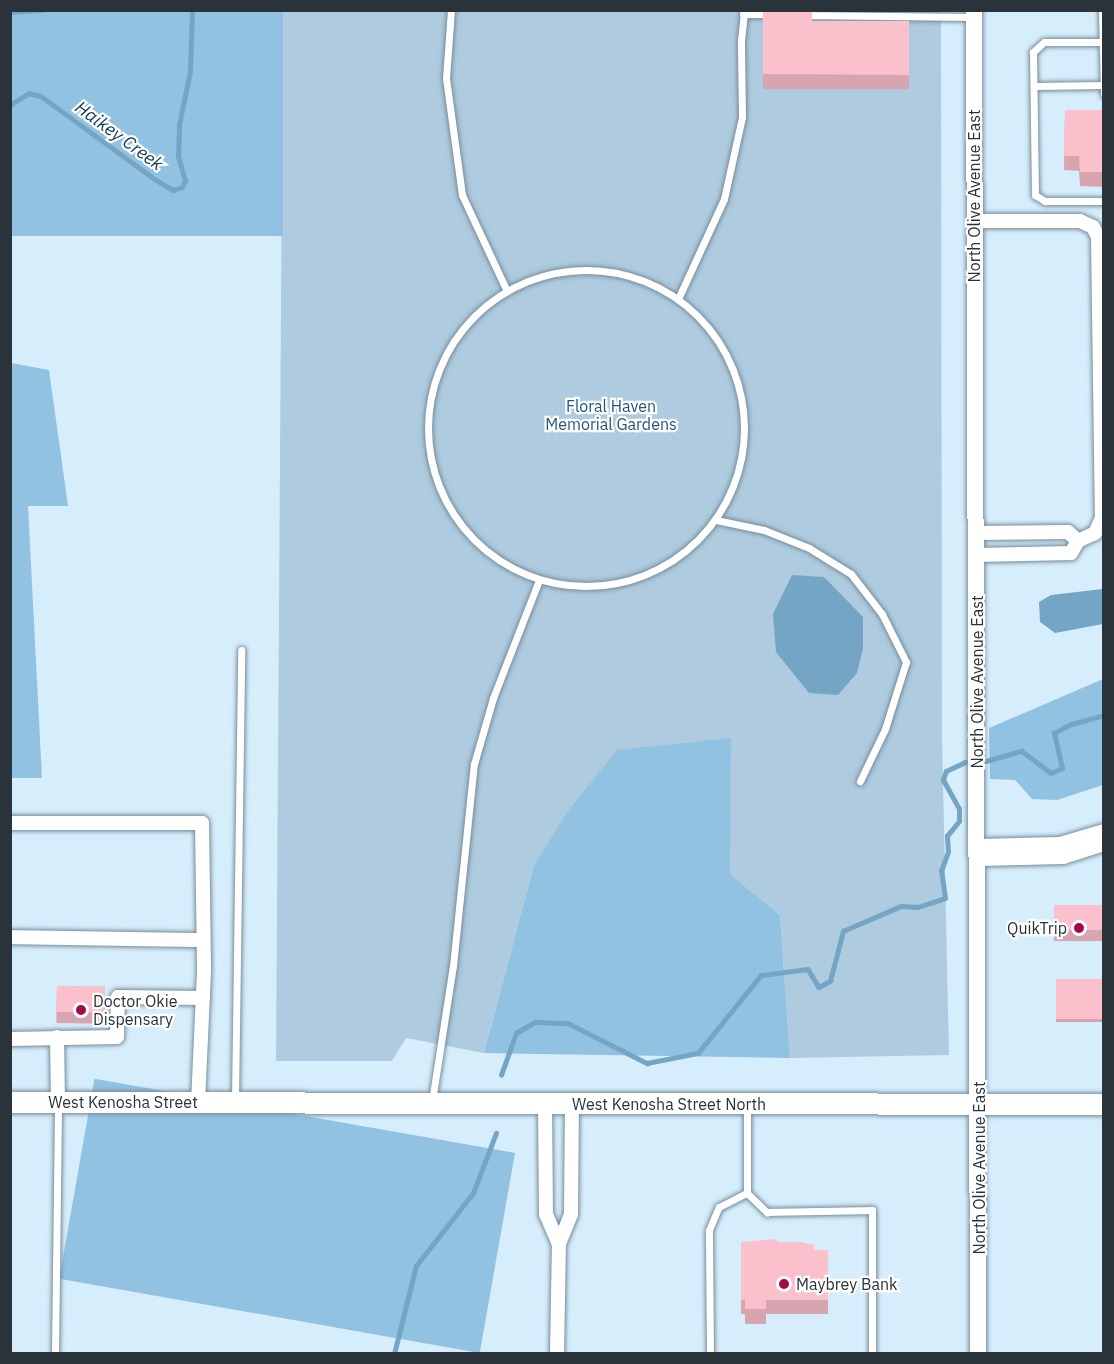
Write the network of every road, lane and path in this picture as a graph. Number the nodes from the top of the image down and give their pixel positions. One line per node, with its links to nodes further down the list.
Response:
1 (450, 10): 13 (lane)
2 (1102, 10): 7 (lane)
3 (744, 12): 4 (lane); 14 (lane)
4 (778, 14)
5 (974, 14): 6 (lane); 12 (street, North Olive Avenue East)
6 (789, 15)
7 (1103, 42): 8 (lane); 9 (lane)
8 (1103, 85): 9 (lane); 10 (lane)
9 (1034, 86): 11 (lane)
10 (1104, 94)
11 (1104, 201)
12 (975, 221): 15 (street); 19 (street, North Olive Avenue East)
13 (506, 290): 14 (lane); 23 (lane)
14 (678, 298): 17 (lane)
15 (1102, 301): 16 (street)
16 (1102, 476): 20 (street)
17 (716, 520): 23 (lane); 25 (lane)
18 (1039, 532): 19 (street); 20 (street); 21 (street)
19 (976, 533): 22 (street, North Olive Avenue East)
20 (1078, 541): 21 (street)
21 (1039, 554): 22 (street)
22 (976, 555): 29 (street, North Olive Avenue East)
23 (538, 580): 39 (lane)
24 (241, 650): 38 (lane)
25 (860, 781)
26 (10, 823): 31 (street)
27 (1104, 831): 29 (street)
28 (1104, 844): 29 (street)
29 (978, 853): 43 (street, North Olive Avenue East)
30 (10, 937): 31 (street)
31 (203, 940): 32 (street)
32 (203, 998): 33 (street); 37 (street)
33 (57, 1037): 34 (street); 36 (street)
34 (10, 1039)
35 (10, 1102): 36 (main road, West Kenosha Street)
36 (58, 1102): 37 (main road, West Kenosha Street); 47 (lane)
37 (198, 1102): 38 (main road, West Kenosha Street)
38 (235, 1102): 39 (main road, West Kenosha Street North)
39 (432, 1103): 41 (main road, West Kenosha Street North)
40 (747, 1103): 42 (main road, West Kenosha Street North); 43 (main road, West Kenosha Street North); 45 (lane)
41 (544, 1104): 42 (main road, West Kenosha Street North); 46 (street)
42 (572, 1104): 46 (street)
43 (979, 1104): 44 (main road, West Kenosha Street North); 51 (street, North Olive Avenue East)
44 (1104, 1104)
45 (747, 1193): 49 (lane); 50 (lane)
46 (559, 1244): 48 (street)
47 (55, 1353)
48 (557, 1353)
49 (710, 1353)
50 (872, 1353)
51 (978, 1353)

